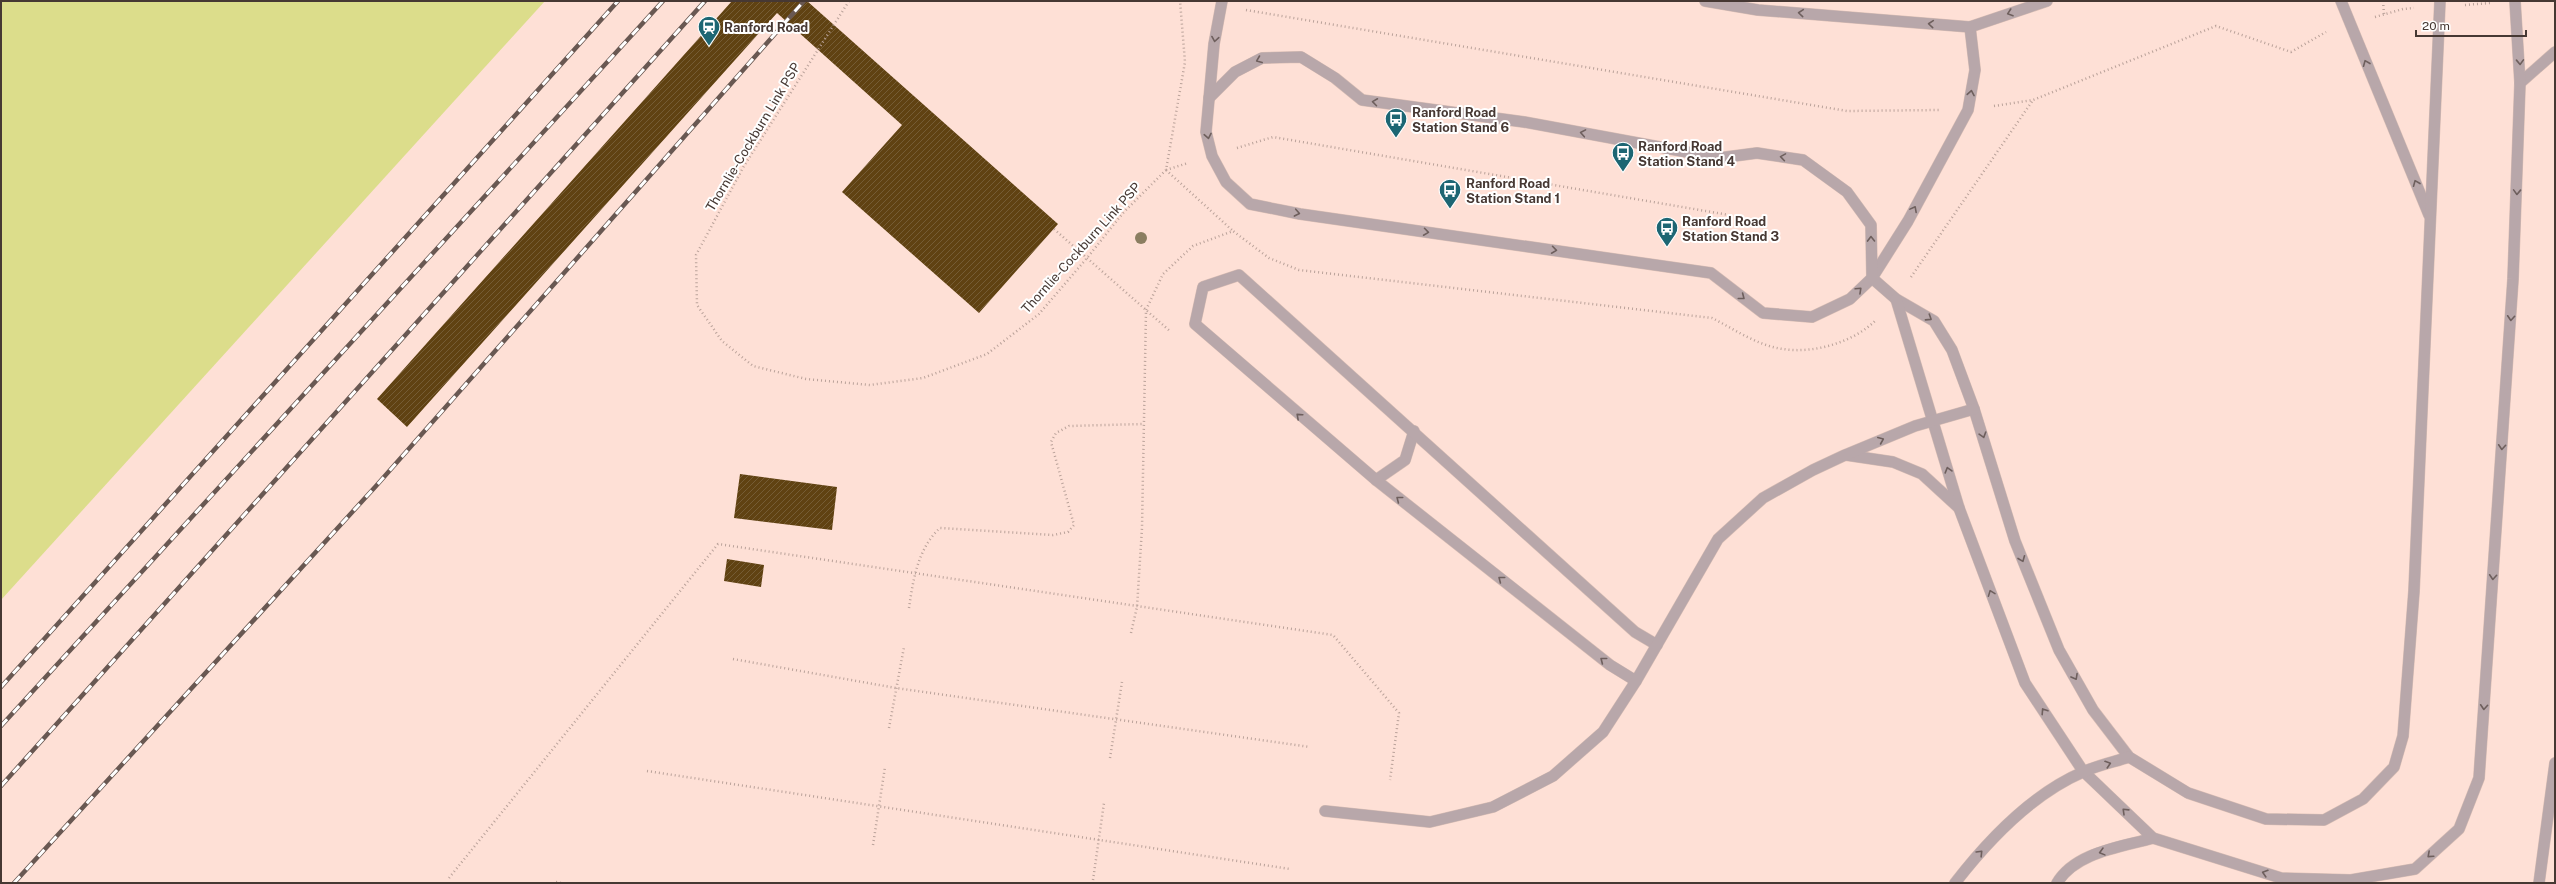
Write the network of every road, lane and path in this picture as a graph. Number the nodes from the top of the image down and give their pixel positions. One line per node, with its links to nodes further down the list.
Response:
1 (849, 1): 24 (path, Thornlie-Cockburn Link PSP)
2 (1180, 1): 19 (path)
3 (1222, 1): 15 (lane, one-way to 15)
4 (1705, 1): 12 (lane, one-way to 4)
5 (2047, 1): 12 (lane, one-way to 12)
6 (2341, 1): 11 (lane)
7 (2383, 1): 11 (path)
8 (2440, 1): 21 (lane)
9 (2515, 1): 14 (lane, one-way to 14)
10 (1258, 13): 17 (path)
11 (2350, 24): 16 (path); 21 (lane, one-way to 11)
12 (1970, 27): 17 (lane, one-way to 12)
13 (2555, 52): 14 (lane)
14 (2520, 83): 59 (lane, one-way to 59)
15 (1209, 98): 18 (lane, one-way to 18); 25 (lane, one-way to 15)
16 (2033, 100): 17 (path); 26 (path)
17 (1968, 110): 25 (lane, one-way to 17)
18 (1212, 156): 19 (path); 20 (path); 25 (lane, one-way to 25)
19 (1166, 170): 23 (path); 24 (path, Thornlie-Cockburn Link PSP)
20 (1729, 215)
21 (2430, 219): 49 (lane)
22 (1054, 229): 24 (path)
23 (1233, 231): 26 (path); 27 (path)
24 (1088, 258): 27 (path)
25 (1872, 278): 26 (lane)
26 (1896, 299): 29 (lane, one-way to 29); 30 (lane)
27 (1146, 310): 28 (path); 31 (path)
28 (1174, 335)
29 (1974, 409): 30 (lane); 49 (lane, one-way to 49)
30 (1933, 420): 33 (lane, one-way to 30); 35 (lane, one-way to 30)
31 (1143, 424): 36 (path); 37 (path)
32 (1414, 431): 34 (lane); 34 (lane, one-way to 32); 40 (lane)
33 (1845, 455): 35 (lane); 40 (lane)
34 (1376, 480): 43 (lane, one-way to 34)
35 (1959, 508): 54 (lane, one-way to 35)
36 (914, 573): 37 (path); 38 (path); 63 (path)
37 (1137, 607): 39 (path); 55 (path)
38 (909, 608)
39 (1131, 633)
40 (1657, 645): 43 (lane)
41 (904, 647): 45 (path)
42 (733, 659): 45 (path)
43 (1636, 681): 58 (lane)
44 (1122, 682): 46 (path)
45 (896, 688): 46 (path); 47 (path)
46 (1116, 719): 48 (path); 50 (path)
47 (889, 728)
48 (1310, 747)
49 (2129, 757): 54 (lane, one-way to 49)
50 (1110, 758)
51 (2555, 763): 69 (lane)
52 (885, 767): 57 (path)
53 (647, 771): 57 (path)
54 (2083, 771): 59 (lane, one-way to 54); 67 (lane, one-way to 54)
55 (1390, 780)
56 (1104, 803): 60 (path)
57 (878, 808): 60 (path); 61 (path)
58 (1325, 811)
59 (2153, 838): 68 (lane, one-way to 68)
60 (1099, 841): 62 (path); 64 (path)
61 (873, 845)
62 (1290, 869)
63 (449, 878)
64 (1093, 880)
65 (556, 882): 66 (path)
66 (561, 883)
67 (1955, 883)
68 (2057, 883)
69 (2539, 883)

